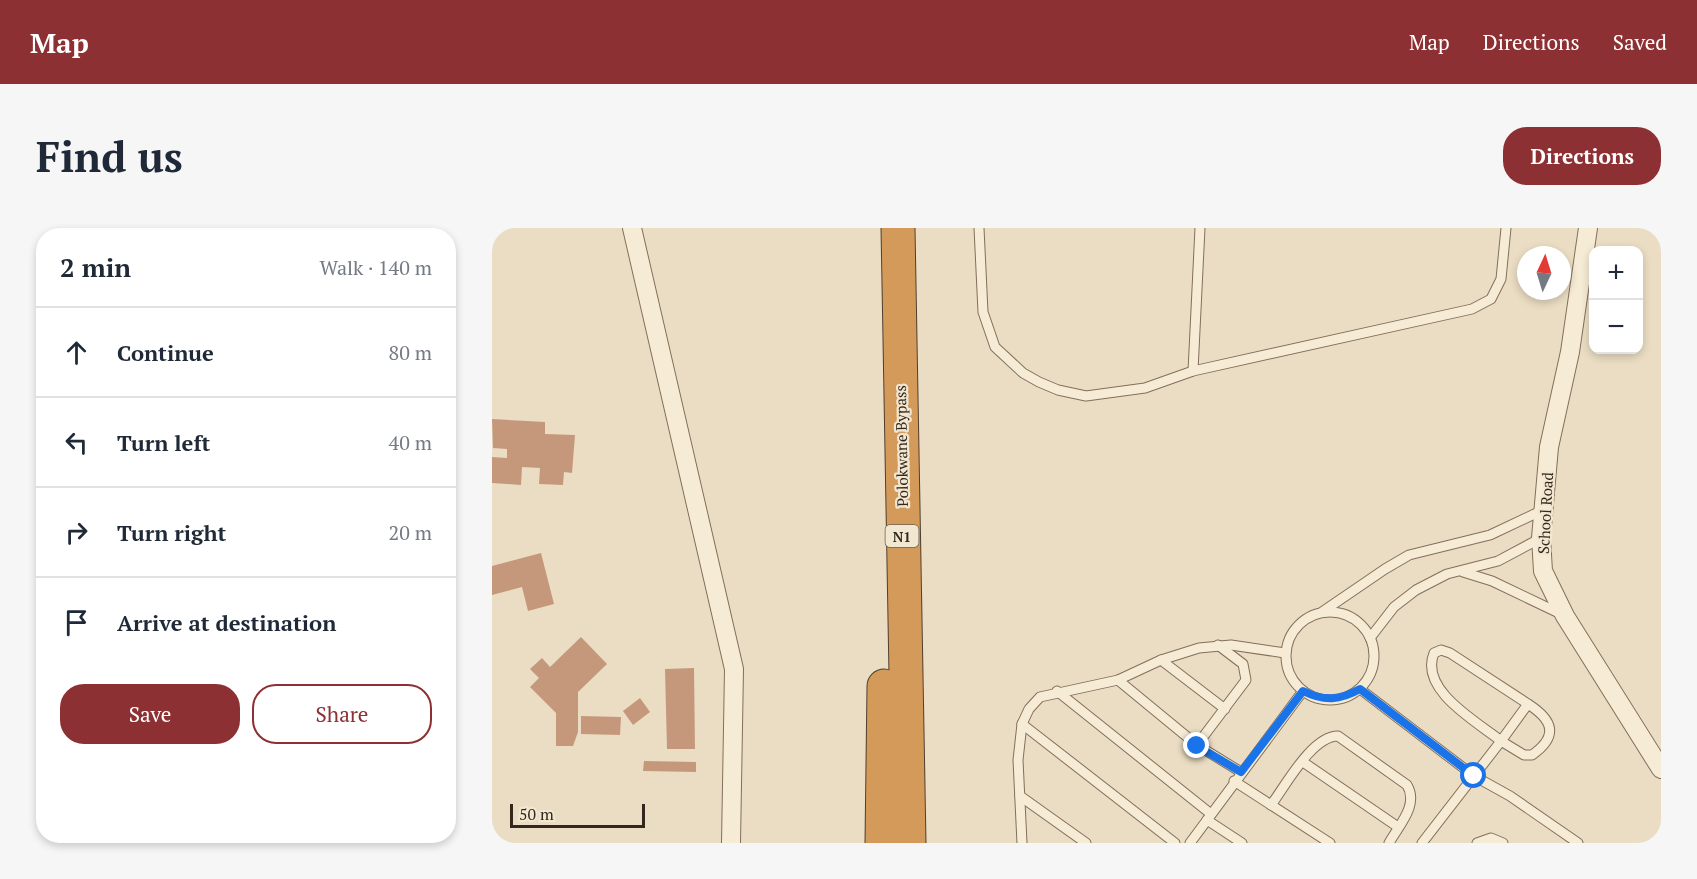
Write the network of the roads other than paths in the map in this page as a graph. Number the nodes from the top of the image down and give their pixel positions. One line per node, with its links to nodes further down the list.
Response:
1 (633, 228): 36 (street)
2 (898, 228): 13 (highway, Polokwane Bypass / N1)
3 (979, 228): 7 (lane)
4 (1200, 228): 7 (lane)
5 (1506, 228): 7 (lane)
6 (1588, 228): 8 (street, School Road)
7 (1192, 371)
8 (1543, 510): 9 (street, School Road); 11 (lane)
9 (1541, 538): 10 (lane); 12 (street, School Road)
10 (1461, 572): 12 (lane); 14 (lane)
11 (1322, 612): 14 (lane); 16 (lane)
12 (1565, 616): 28 (street, School Road)
13 (903, 619): 37 (highway); 38 (highway, Polokwane Bypass / N1)
14 (1370, 638): 19 (lane)
15 (1218, 645): 16 (lane); 17 (lane); 23 (lane)
16 (1285, 652): 21 (lane)
17 (1161, 660): 18 (lane); 23 (lane)
18 (1118, 680): 20 (lane); 26 (lane)
19 (1360, 689): 21 (lane); 30 (lane)
20 (1057, 691): 24 (lane); 34 (lane)
21 (1303, 691): 29 (lane)
22 (1528, 704): 25 (lane); 25 (lane); 25 (lane)
23 (1225, 709): 26 (lane)
24 (1022, 724): 32 (lane); 41 (lane)
25 (1501, 741): 30 (lane)
26 (1197, 746): 29 (lane)
27 (1303, 762): 33 (lane); 35 (lane); 35 (lane)
28 (1661, 769)
29 (1241, 772): 31 (lane)
30 (1474, 776): 46 (lane); 49 (lane)
31 (1234, 781): 33 (lane); 34 (lane)
32 (1020, 796): 39 (lane); 40 (lane)
33 (1271, 805): 44 (lane)
34 (1209, 817): 42 (lane); 43 (lane)
35 (1398, 827): 45 (lane)
36 (731, 843)
37 (882, 843)
38 (909, 843)
39 (1022, 843)
40 (1086, 843)
41 (1175, 843)
42 (1190, 843)
43 (1242, 843)
44 (1330, 843)
45 (1389, 843)
46 (1422, 843)
47 (1477, 843): 48 (lane)
48 (1503, 843)
49 (1578, 843)

